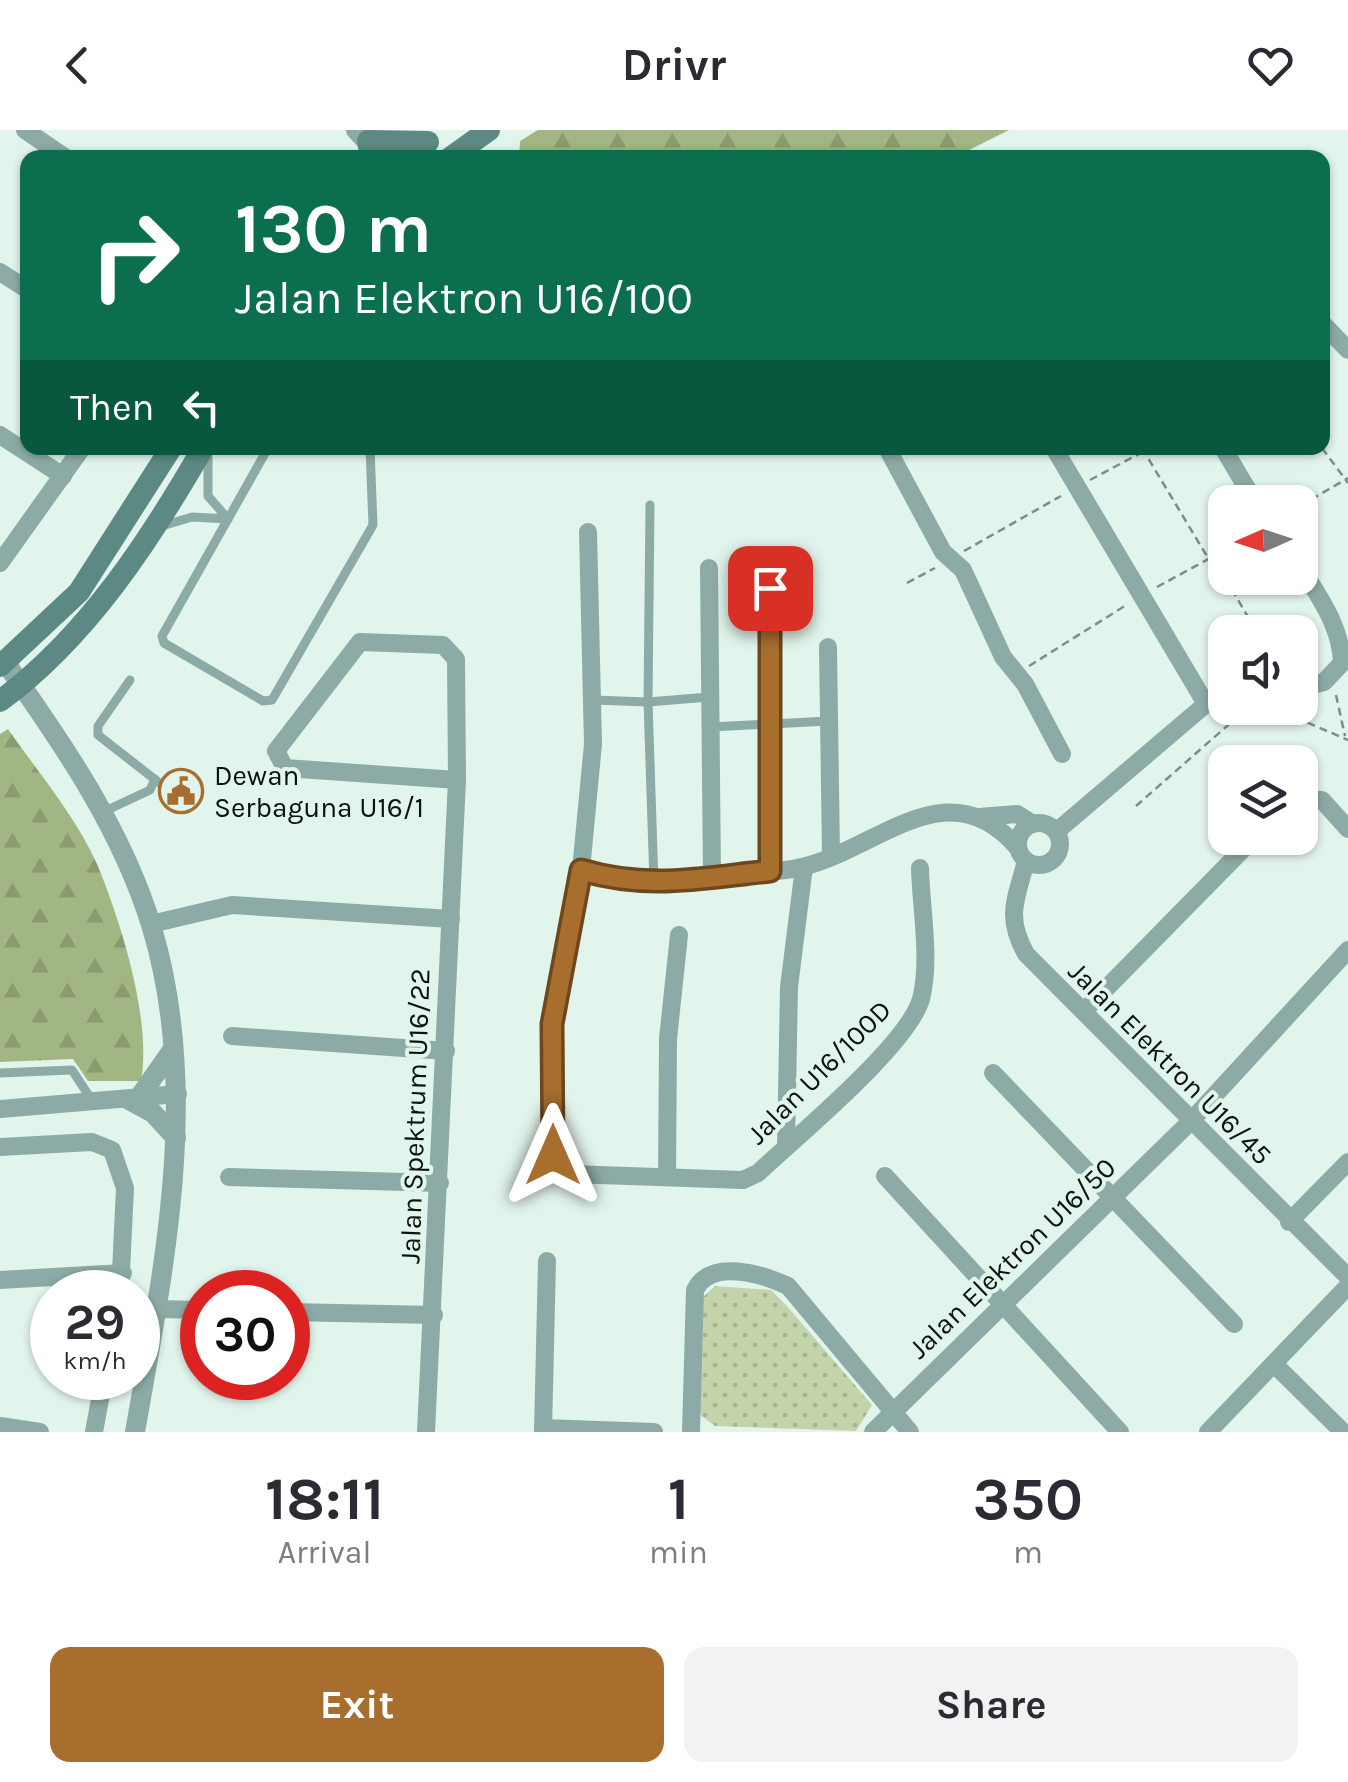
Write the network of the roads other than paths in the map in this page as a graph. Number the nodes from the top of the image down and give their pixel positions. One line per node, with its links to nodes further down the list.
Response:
1 (25, 130): 5 (street)
2 (489, 130): 6 (main road)
3 (437, 136): 4 (main road)
4 (369, 147)
5 (54, 150)
6 (461, 150)
7 (1330, 331): 8 (street)
8 (1348, 350)
9 (31, 455): 19 (street)
10 (77, 455): 19 (street)
11 (167, 455): 30 (main road)
12 (202, 455): 23 (main road)
13 (206, 455): 22 (lane)
14 (264, 455): 22 (lane)
15 (370, 455): 22 (lane)
16 (891, 455): 43 (street)
17 (1058, 455): 34 (street)
18 (1228, 455): 20 (street)
19 (63, 476): 25 (street)
20 (1245, 485)
21 (650, 506): 38 (lane)
22 (228, 520): 23 (lane)
23 (157, 528): 33 (main road)
24 (588, 532): 36 (street)
25 (0, 563)
26 (709, 568): 35 (street)
27 (770, 588): 41 (lane)
28 (1318, 595): 32 (street)
29 (828, 648): 40 (street)
30 (3, 664): 33 (street)
31 (130, 680): 44 (lane)
32 (1318, 684)
33 (21, 685): 37 (main road); 48 (street)
34 (1208, 690)
35 (709, 697): 38 (lane); 42 (street)
36 (594, 700): 38 (lane); 58 (street)
37 (0, 701)
38 (648, 702): 61 (lane)
39 (1208, 708): 52 (street)
40 (828, 721): 41 (lane); 54 (street)
41 (768, 723): 42 (lane); 59 (lane)
42 (710, 727): 60 (street)
43 (1062, 754)
44 (155, 779): 46 (lane); 48 (lane)
45 (456, 780): 45 (street, Jalan Spektrum U16/22); 62 (street, Jalan Spektrum U16/22)
46 (171, 792)
47 (1318, 800): 51 (street)
48 (104, 812): 63 (street)
49 (979, 817): 50 (street); 53 (street); 54 (street)
50 (1032, 824): 52 (street); 53 (street)
51 (1348, 829)
52 (1057, 831): 53 (street)
53 (1022, 854): 66 (street, Jalan Elektron U16/45)
54 (831, 855): 56 (street)
55 (1237, 855): 66 (street)
56 (804, 867): 59 (street); 79 (street)
57 (920, 868): 79 (street, Jalan U16/100D)
58 (581, 870): 61 (street); 82 (street, Jalan U16/100D)
59 (770, 871): 60 (street)
60 (712, 877): 61 (street)
61 (654, 884)
62 (451, 918): 63 (street); 69 (street, Jalan Spektrum U16/22)
63 (151, 924): 68 (street)
64 (678, 936): 82 (street)
65 (1348, 950): 76 (street, Jalan Elektron U16/50)
66 (1084, 1011): 76 (street, Jalan Elektron U16/45)
67 (232, 1036): 69 (street)
68 (173, 1049): 72 (street); 73 (street)
69 (446, 1050): 84 (street, Jalan Spektrum U16/22)
70 (0, 1073): 74 (lane)
71 (993, 1073): 85 (street)
72 (178, 1094): 73 (street); 77 (street)
73 (133, 1100): 74 (street); 77 (street)
74 (92, 1103): 75 (street)
75 (0, 1109)
76 (1190, 1122): 85 (street, Jalan Elektron U16/50); 86 (street, Jalan Elektron U16/45)
77 (176, 1138): 92 (street)
78 (0, 1147): 88 (street)
79 (786, 1147): 82 (street, Jalan U16/100D)
80 (1348, 1162): 86 (street)
81 (885, 1176): 94 (street)
82 (667, 1177)
83 (229, 1178): 84 (street)
84 (440, 1183): 96 (street, Jalan Spektrum U16/22)
85 (1114, 1198): 94 (street, Jalan Elektron U16/50); 97 (street)
86 (1289, 1222): 89 (street, Jalan Elektron U16/45)
87 (547, 1261): 103 (street)
88 (124, 1270)
89 (1348, 1277)
90 (30, 1278): 91 (street)
91 (0, 1280)
92 (160, 1282)
93 (1348, 1286): 98 (street)
94 (1003, 1306): 101 (street, Jalan Elektron U16/50); 112 (street)
95 (310, 1312): 96 (street)
96 (434, 1315): 107 (street, Jalan Spektrum U16/22)
97 (1234, 1324)
98 (1276, 1366): 113 (street); 114 (street)
99 (100, 1400): 105 (street)
100 (141, 1400): 106 (street)
101 (892, 1413): 109 (street); 110 (street, Jalan Elektron U16/50); 111 (street)
102 (0, 1426): 104 (street)
103 (543, 1430): 108 (street)
104 (40, 1432)
105 (94, 1432)
106 (135, 1432)
107 (426, 1432)
108 (654, 1432)
109 (690, 1432)
110 (873, 1432)
111 (910, 1432)
112 (1120, 1432)
113 (1208, 1432)
114 (1342, 1432)

